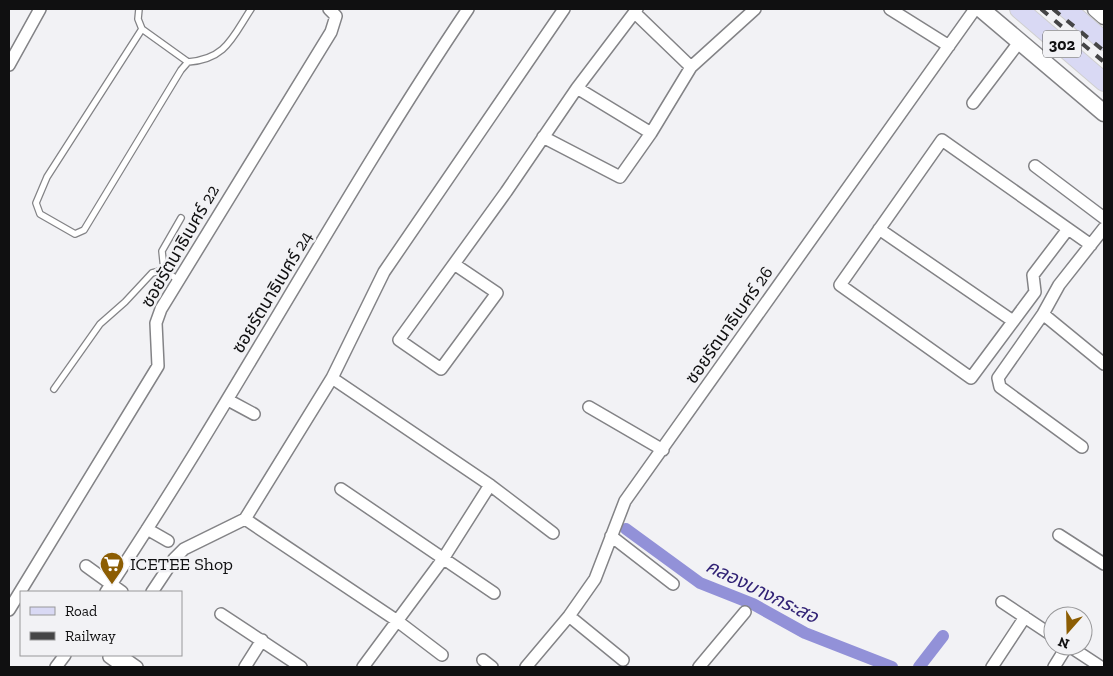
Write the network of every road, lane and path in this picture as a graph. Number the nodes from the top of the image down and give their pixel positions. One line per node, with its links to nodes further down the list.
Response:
1 (40, 9): 21 (street)
2 (139, 9): 16 (lane)
3 (251, 9): 20 (lane)
4 (329, 9): 38 (street, ซอยรัตนาธิเบศร์ 22)
5 (468, 9): 44 (street, ซอยรัตนาธิเบศร์ 24)
6 (564, 9): 42 (street)
7 (755, 9): 22 (street)
8 (890, 9): 19 (street)
9 (975, 9): 19 (street, ซอยรัตนาธิเบศร์ 26)
10 (981, 9): 17 (main road, 302)
11 (1019, 9): 23 (main road, 302)
12 (1067, 9): 18 (main road, 302)
13 (1096, 9): 15 (main road)
14 (636, 11): 22 (street); 24 (street)
15 (1104, 16)
16 (142, 29): 20 (lane); 20 (lane)
17 (1020, 41): 25 (street); 26 (main road, 302)
18 (1104, 41)
19 (949, 46): 48 (street, ซอยรัตนาธิเบศร์ 26)
20 (188, 62)
21 (9, 66)
22 (690, 67): 27 (street)
23 (1104, 82)
24 (577, 88): 27 (street); 28 (street)
25 (973, 103)
26 (1104, 113)
27 (651, 133): 28 (street)
28 (543, 137): 36 (street)
29 (1035, 166): 31 (street)
30 (181, 218): 37 (lane)
31 (1104, 218)
32 (1104, 228): 35 (street)
33 (880, 229): 34 (street); 40 (street); 40 (street)
34 (1068, 229): 35 (street); 40 (street)
35 (1091, 245): 39 (street)
36 (454, 264): 36 (street)
37 (164, 270): 38 (lane); 43 (lane)
38 (178, 280): 62 (street, ซอยรัตนาธิเบศร์ 22)
39 (1043, 314): 41 (street); 47 (street)
40 (1013, 321)
41 (1104, 364)
42 (332, 378): 49 (street); 51 (street)
43 (54, 389)
44 (228, 400): 46 (street); 52 (street, ซอยรัตนาธิเบศร์ 24)
45 (589, 407): 48 (street)
46 (254, 414)
47 (1082, 447)
48 (663, 450): 55 (street, ซอยรัตนาธิเบศร์ 26)
49 (490, 485): 53 (street); 57 (street)
50 (340, 489): 57 (street)
51 (245, 519): 63 (street); 72 (street)
52 (147, 529): 56 (street); 61 (street, ซอยรัตนาธิเบศร์ 24)
53 (553, 532)
54 (1060, 535): 58 (street)
55 (611, 536): 60 (street); 70 (street, ซอยรัตนาธิเบศร์ 26)
56 (168, 541)
57 (443, 559): 65 (street); 72 (street)
58 (1104, 564)
59 (86, 566): 61 (street)
60 (672, 584)
61 (109, 589)
62 (21, 591)
63 (153, 591)
64 (20, 592): 67 (street, ซอยรัตนาธิเบศร์ 22)
65 (494, 593)
66 (1002, 602): 71 (street)
67 (9, 610)
68 (745, 612): 88 (street)
69 (222, 614): 74 (street)
70 (569, 616): 80 (street); 87 (street, ซอยรัตนาธิเบศร์ 26)
71 (1025, 617): 73 (street); 89 (street)
72 (396, 620): 75 (street); 86 (street)
73 (1043, 629)
74 (262, 640): 84 (street); 85 (street)
75 (442, 655)
76 (64, 656): 81 (street)
77 (1061, 656): 90 (street)
78 (1084, 656): 91 (street)
79 (111, 659): 82 (street); 83 (street)
80 (623, 660)
81 (56, 667)
82 (123, 667)
83 (137, 667)
84 (245, 667)
85 (301, 667)
86 (363, 667)
87 (526, 667)
88 (699, 667)
89 (992, 667)
90 (1054, 667)
91 (1101, 667)

